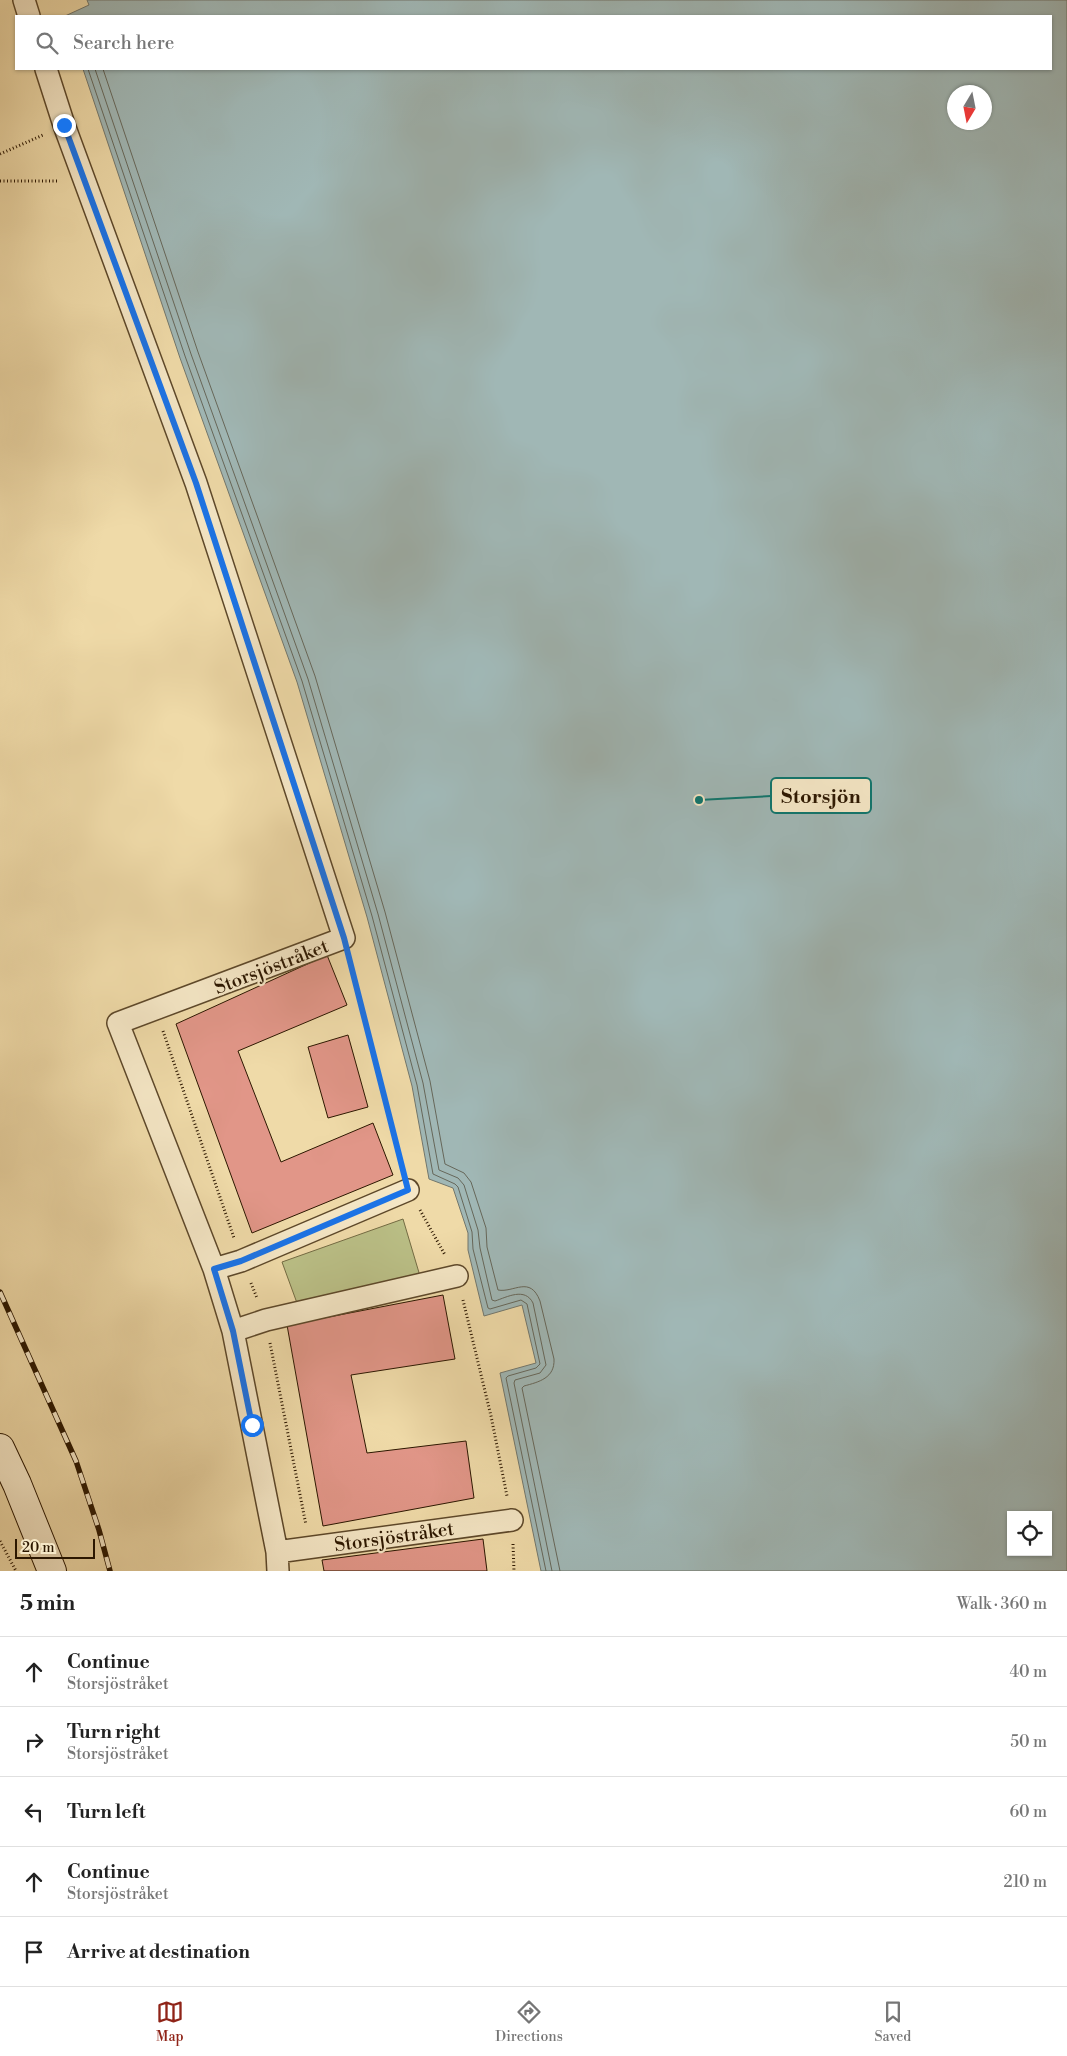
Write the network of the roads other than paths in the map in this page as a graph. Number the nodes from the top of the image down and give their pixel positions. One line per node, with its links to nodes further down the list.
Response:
1 (24, 0): 2 (street)
2 (29, 15)
3 (46, 70): 5 (street, Storsjöstråket)
4 (408, 1190): 5 (street)
5 (214, 1269): 7 (street, Storsjöstråket)
6 (457, 1276): 7 (street)
7 (233, 1331): 10 (street, Storsjöstråket)
8 (0, 1448): 11 (main road)
9 (512, 1520): 10 (street, Storsjöstråket)
10 (278, 1562)
11 (52, 1571)

